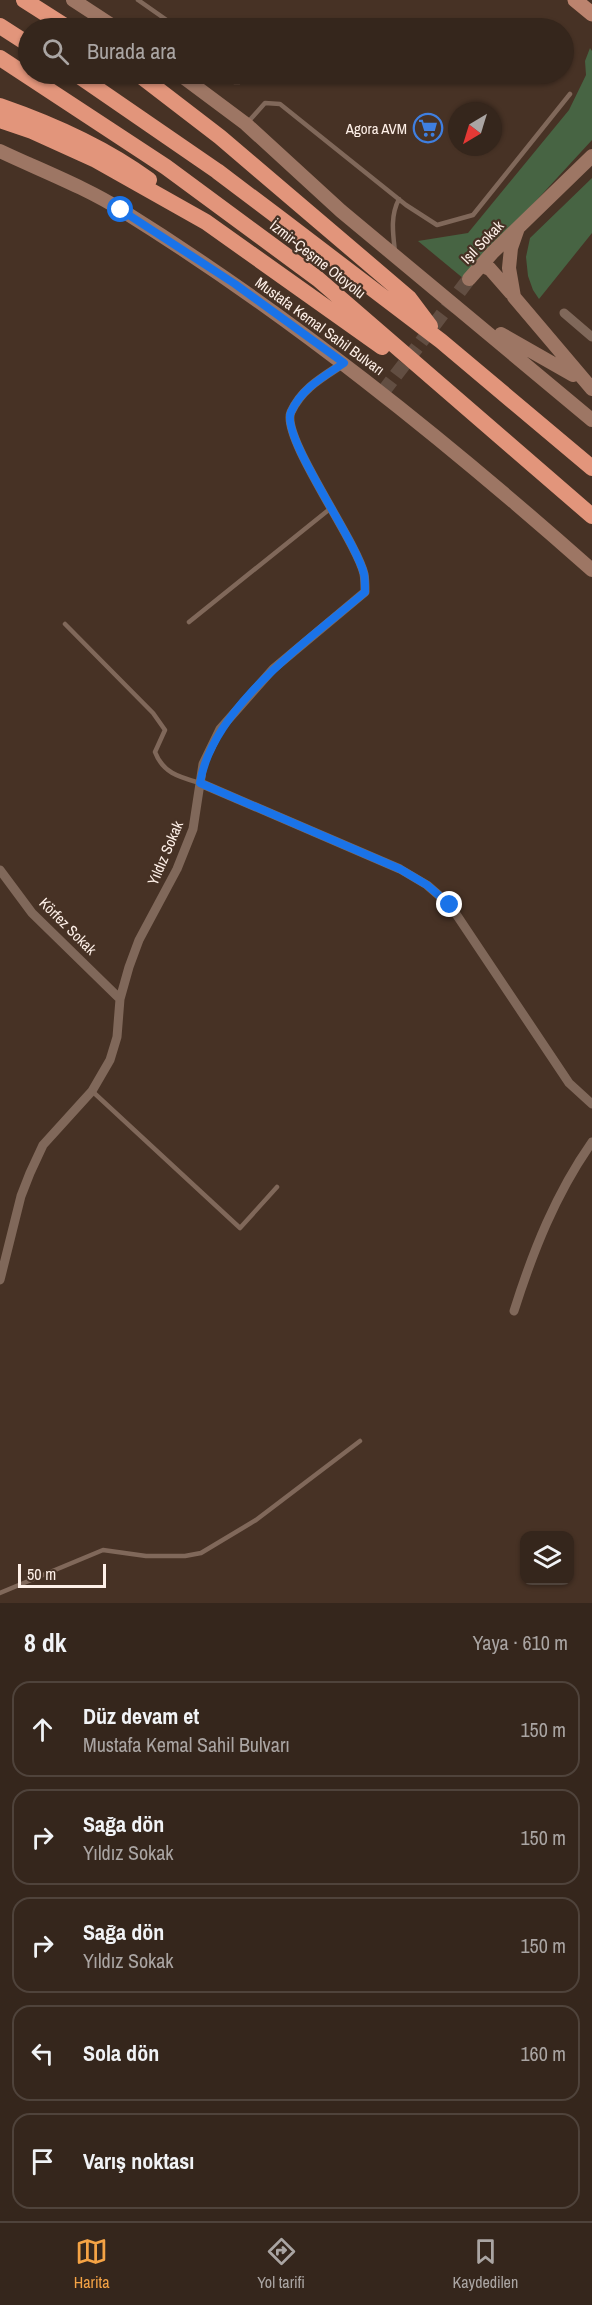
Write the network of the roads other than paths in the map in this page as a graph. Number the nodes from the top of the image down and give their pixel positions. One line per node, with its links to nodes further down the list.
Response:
1 (24, 0): 4 (highway)
2 (73, 0): 5 (street)
3 (138, 0): 6 (lane)
4 (53, 18)
5 (101, 18)
6 (164, 18)
7 (0, 26): 8 (highway)
8 (18, 38)
9 (0, 58): 10 (highway, İzmir-Çeşme Otoyolu)
10 (18, 70)
11 (40, 84): 34 (highway, İzmir-Çeşme Otoyolu)
12 (91, 84): 31 (highway, İzmir-Çeşme Otoyolu)
13 (151, 84): 31 (highway)
14 (201, 84): 18 (street)
15 (570, 94): 21 (lane)
16 (0, 106): 22 (highway)
17 (0, 120): 22 (highway)
18 (246, 124): 21 (lane); 24 (street)
19 (0, 151): 32 (street, Mustafa Kemal Sahil Bulvarı)
20 (592, 156): 23 (street, Işıl Sokak)
21 (399, 199): 24 (lane)
22 (206, 222): 34 (highway)
23 (518, 228): 25 (street, Işıl Sokak); 27 (street)
24 (395, 255): 28 (street)
25 (481, 266): 26 (street, Işıl Sokak); 27 (street)
26 (469, 279)
27 (514, 297): 33 (street)
28 (463, 311): 33 (street); 35 (street)
29 (564, 313): 30 (street)
30 (592, 337)
31 (441, 341): 36 (highway, İzmir-Çeşme Otoyolu)
32 (344, 363): 37 (street, Yıldız Sokak); 39 (street, Mustafa Kemal Sahil Bulvarı)
33 (592, 389)
34 (450, 394): 38 (highway, İzmir-Çeşme Otoyolu)
35 (592, 420)
36 (592, 468)
37 (331, 508): 40 (lane); 42 (street, Yıldız Sokak)
38 (592, 516)
39 (592, 570)
40 (189, 622)
41 (65, 624): 42 (lane)
42 (200, 783): 44 (street, Yıldız Sokak); 46 (street)
43 (0, 870): 44 (street, Körfez Sokak)
44 (120, 999): 45 (street, Yıldız Sokak)
45 (92, 1091): 48 (lane); 49 (street, Yıldız Sokak)
46 (592, 1104)
47 (592, 1142): 51 (street)
48 (277, 1188)
49 (5, 1236): 50 (street, Yıldız Sokak)
50 (0, 1280)
51 (514, 1311)
52 (360, 1441): 53 (lane)
53 (0, 1593)

